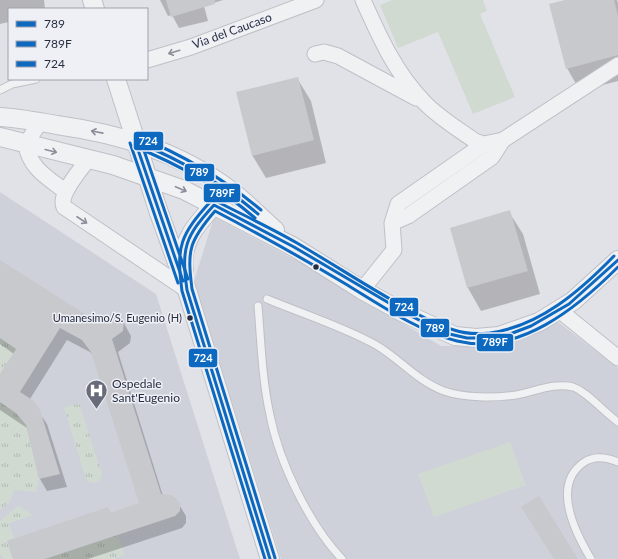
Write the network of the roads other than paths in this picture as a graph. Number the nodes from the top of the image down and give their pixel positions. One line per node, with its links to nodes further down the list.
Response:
1 (316, 0): 4 (street, Via del Caucaso, one-way to 4)
2 (363, 0): 9 (street)
3 (315, 54): 9 (street)
4 (148, 60)
5 (618, 65): 13 (street)
6 (31, 80): 8 (lane)
7 (116, 80): 14 (street)
8 (0, 90)
9 (424, 103): 16 (street)
10 (0, 117): 11 (street)
11 (40, 122): 14 (street, one-way to 11); 15 (street)
12 (0, 137): 15 (street)
13 (503, 140): 16 (street); 21 (street)
14 (135, 141): 18 (street); 22 (street)
15 (26, 144): 17 (street, one-way to 17); 19 (street)
16 (484, 144): 21 (street)
17 (88, 159): 18 (street); 19 (street)
18 (147, 176): 20 (street, one-way to 20); 24 (street)
19 (65, 191): 24 (street, one-way to 24)
20 (214, 205): 22 (street); 24 (street)
21 (392, 223): 25 (street)
22 (294, 247): 25 (street)
23 (618, 260): 28 (street)
24 (186, 290): 32 (street)
25 (362, 290): 28 (street)
26 (267, 299): 30 (lane)
27 (258, 306): 33 (lane)
28 (560, 310): 29 (street)
29 (618, 358)
30 (618, 422)
31 (618, 462): 34 (lane)
32 (270, 559)
33 (342, 559)
34 (591, 559)

